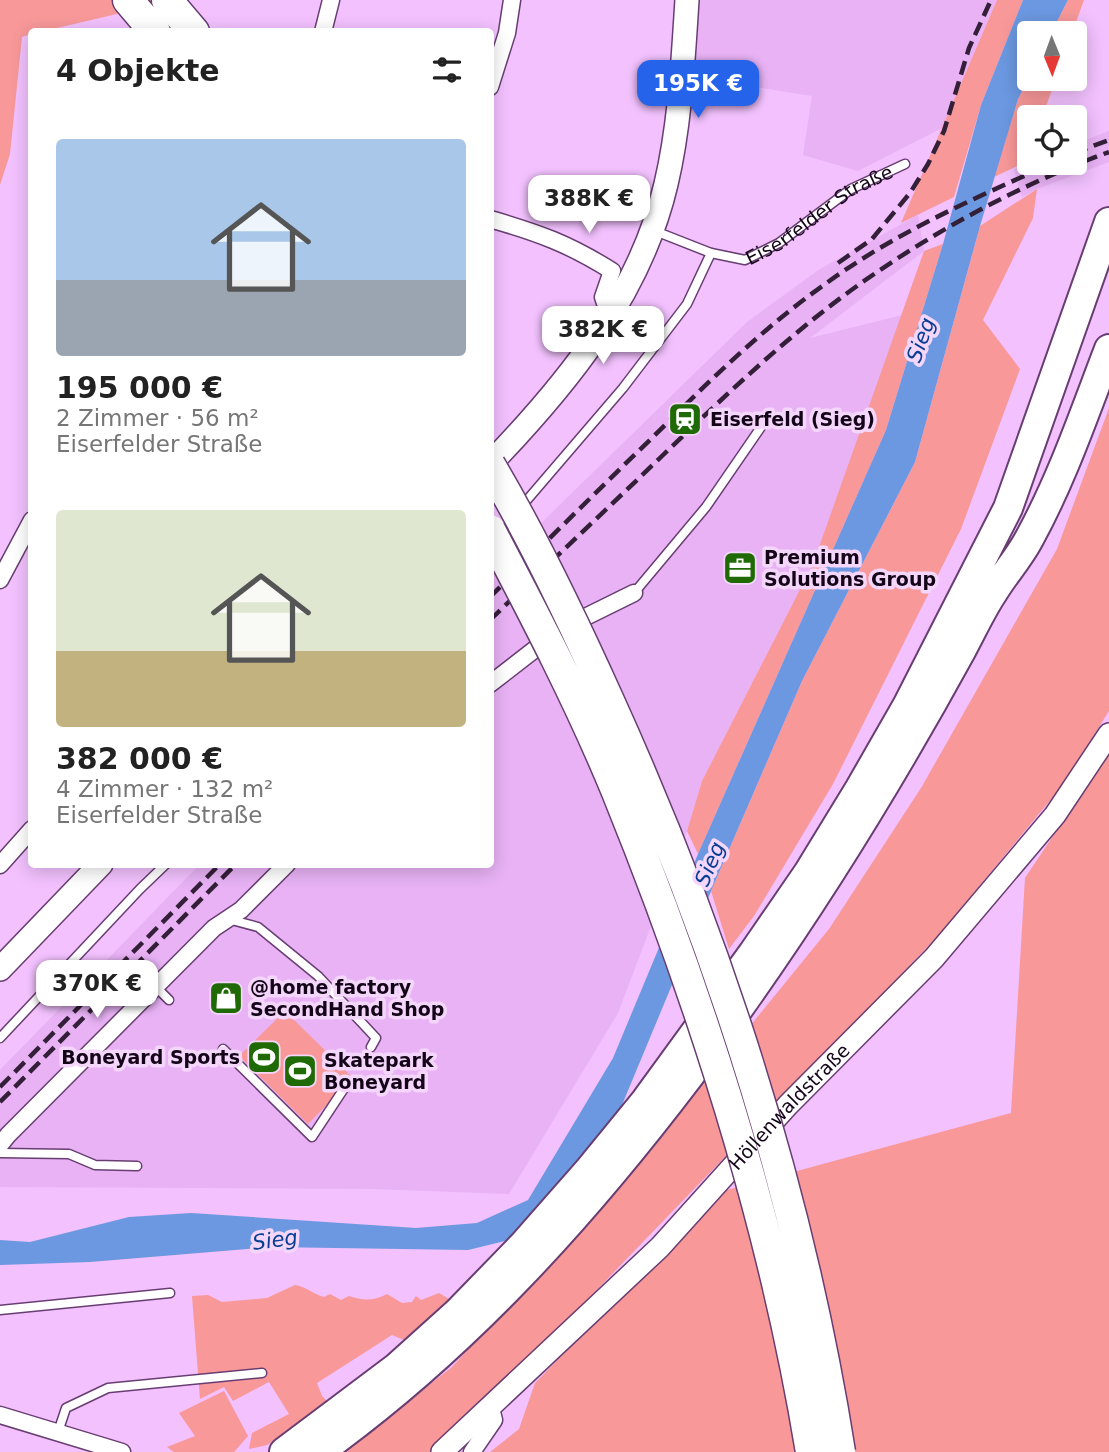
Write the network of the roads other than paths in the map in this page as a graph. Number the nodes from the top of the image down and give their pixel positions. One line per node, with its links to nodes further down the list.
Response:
1 (128, 0): 6 (highway)
2 (167, 0): 7 (highway)
3 (331, 0): 8 (street)
4 (513, 0): 9 (street)
5 (687, 0): 13 (main road)
6 (152, 28)
7 (191, 28)
8 (324, 28)
9 (494, 75)
10 (905, 164): 15 (lane, Eiserfelder Straße)
11 (494, 220): 18 (street)
12 (1109, 222): 17 (highway)
13 (652, 230): 15 (lane, Eiserfelder Straße); 18 (main road)
14 (1109, 245): 17 (highway)
15 (711, 253): 24 (lane)
16 (1109, 270): 29 (highway)
17 (1078, 314): 42 (highway)
18 (610, 317): 21 (main road)
19 (1109, 349): 29 (highway)
20 (761, 427): 28 (lane)
21 (494, 461)
22 (494, 473): 62 (highway, bridge)
23 (494, 481): 24 (lane)
24 (518, 510): 25 (lane)
25 (499, 527): 61 (highway, bridge)
26 (28, 528): 27 (street)
27 (0, 580)
28 (634, 593): 30 (street)
29 (992, 593): 42 (highway)
30 (494, 681)
31 (1109, 734): 53 (street, Höllenwaldstraße)
32 (28, 834): 33 (street)
33 (0, 865)
34 (98, 868): 38 (main road)
35 (162, 868): 41 (lane)
36 (283, 868): 37 (street)
37 (228, 919): 39 (street); 43 (lane)
38 (0, 969)
39 (156, 987): 40 (lane); 46 (street)
40 (169, 1000)
41 (0, 1038)
42 (702, 1042): 51 (highway)
43 (371, 1047)
44 (223, 1049): 45 (lane)
45 (345, 1087)
46 (0, 1145)
47 (0, 1153): 48 (lane)
48 (137, 1166)
49 (170, 1293): 50 (lane)
50 (0, 1310)
51 (464, 1320): 57 (highway); 58 (highway)
52 (262, 1373): 55 (lane)
53 (491, 1408): 59 (street, Höllenwaldstraße); 60 (street)
54 (0, 1415): 55 (street)
55 (58, 1432): 56 (street)
56 (122, 1452)
57 (284, 1452)
58 (319, 1452)
59 (442, 1452)
60 (472, 1452)
61 (811, 1452)
62 (840, 1452)

